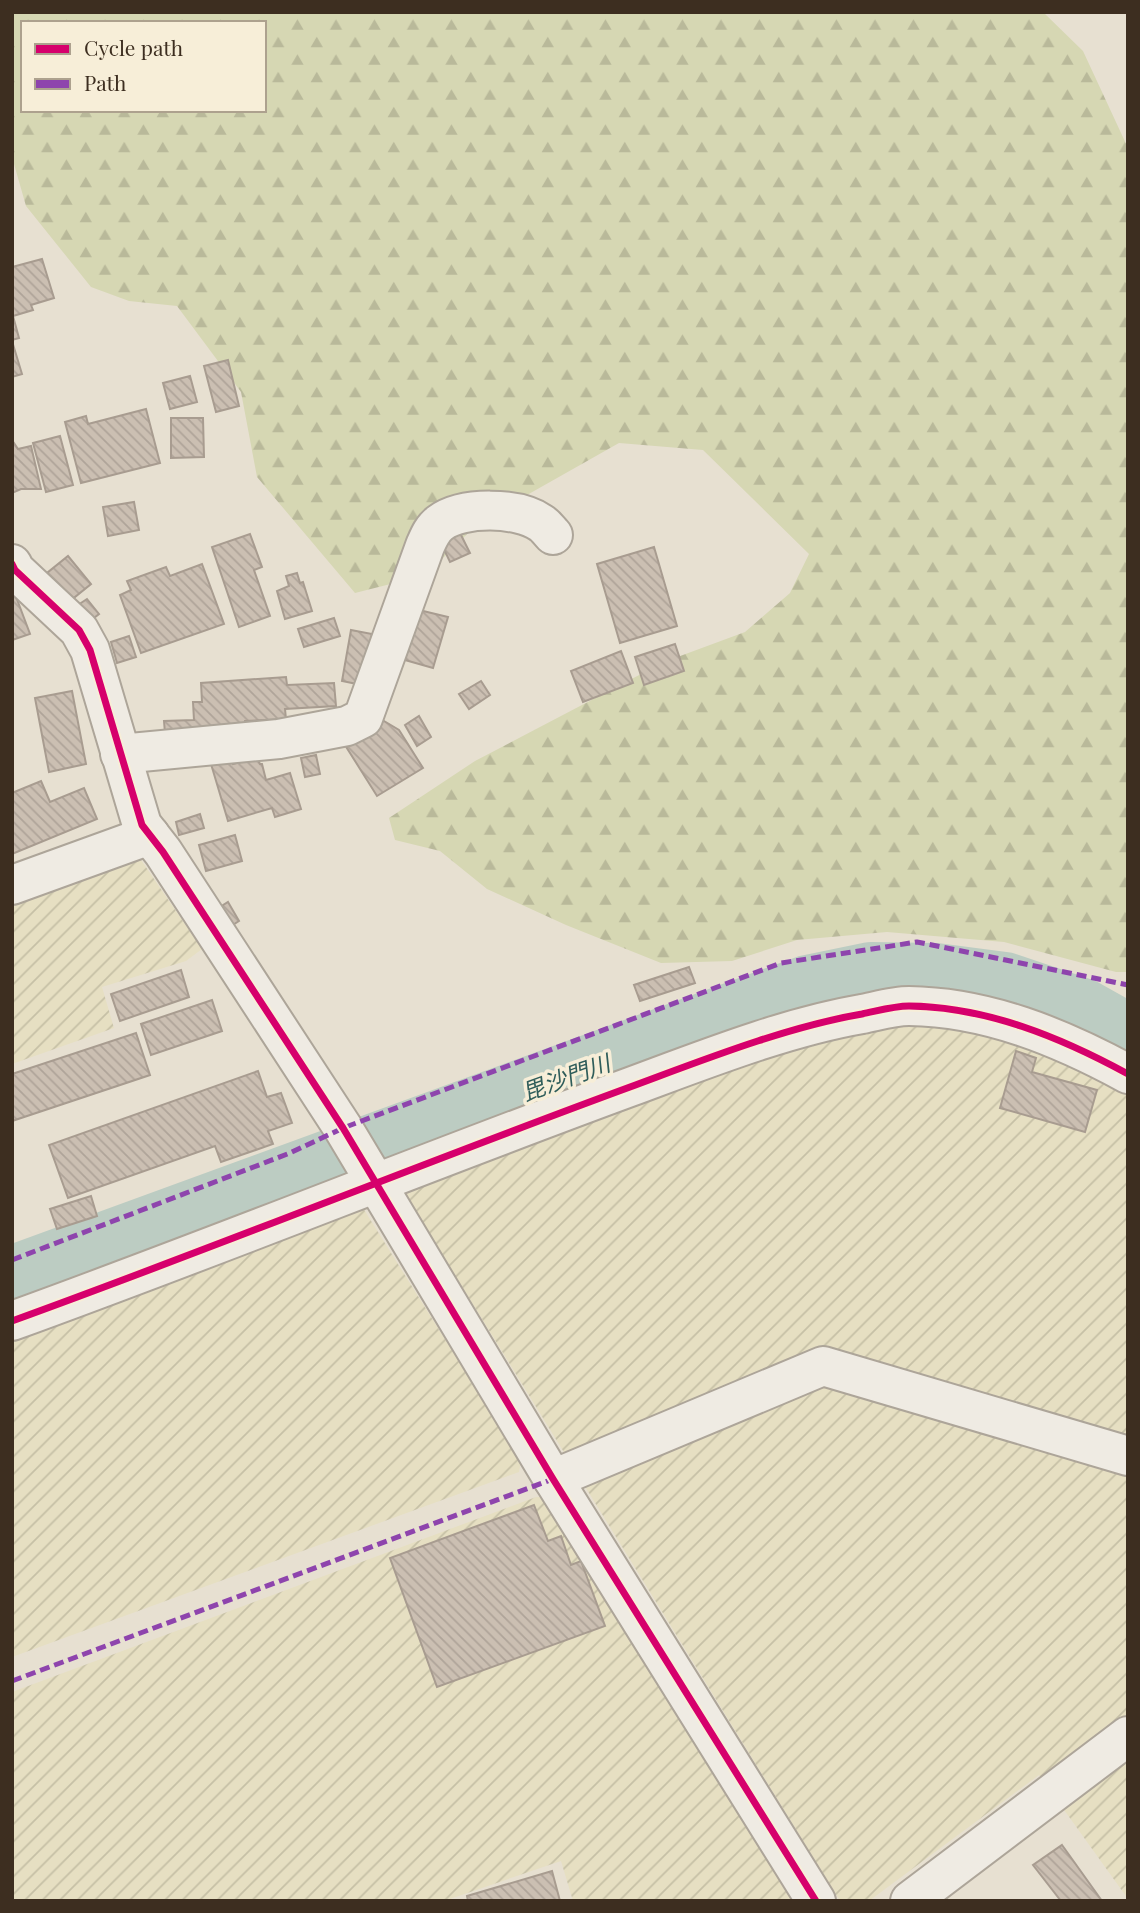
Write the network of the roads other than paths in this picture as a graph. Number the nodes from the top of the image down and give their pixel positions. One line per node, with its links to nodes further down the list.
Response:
1 (553, 535): 3 (street)
2 (12, 564): 3 (street)
3 (120, 754): 4 (street)
4 (150, 835): 5 (street); 7 (street)
5 (12, 886)
6 (1128, 1074): 7 (street)
7 (375, 1185): 8 (street); 10 (street)
8 (12, 1321)
9 (1128, 1456): 10 (street)
10 (553, 1479): 12 (street)
11 (1128, 1736): 13 (street)
12 (816, 1901)
13 (910, 1901)

